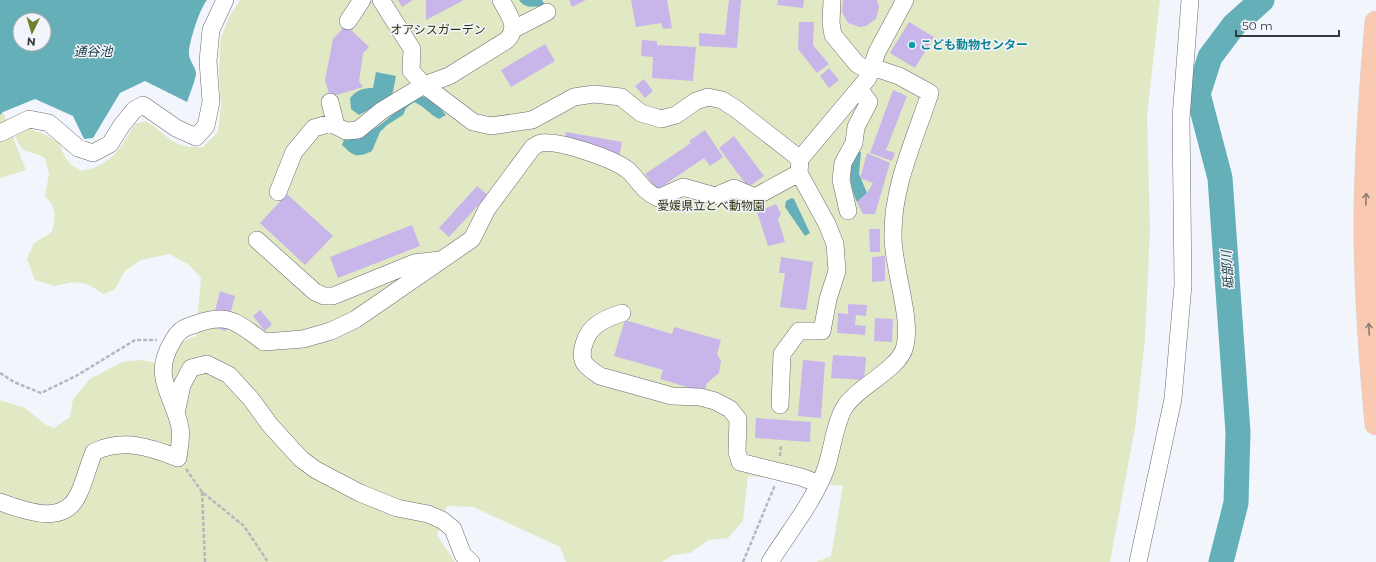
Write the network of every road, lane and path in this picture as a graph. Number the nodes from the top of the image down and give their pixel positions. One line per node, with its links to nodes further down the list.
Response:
1 (225, 0): 18 (street)
2 (362, 0): 9 (street)
3 (382, 0): 13 (street)
4 (501, 0): 11 (street)
5 (832, 0): 12 (street)
6 (905, 0): 12 (street)
7 (1190, 0): 43 (street)
8 (547, 12): 11 (street)
9 (348, 21)
10 (1376, 22): 25 (highway, one-way to 10)
11 (514, 29): 13 (street)
12 (870, 69): 14 (street); 35 (street)
13 (424, 85): 16 (street); 17 (street)
14 (859, 89): 20 (street); 22 (street)
15 (330, 102): 17 (street)
16 (532, 120): 19 (street); 20 (street)
17 (335, 122): 21 (street)
18 (0, 133)
19 (533, 147): 20 (street); 24 (street)
20 (799, 166): 29 (street)
21 (278, 192)
22 (848, 211)
23 (258, 240): 24 (street)
24 (442, 260): 27 (street)
25 (1371, 268): 31 (highway, one-way to 25)
26 (622, 313): 34 (street)
27 (181, 329): 28 (path); 30 (street)
28 (0, 374)
29 (780, 405)
30 (176, 413): 33 (street); 40 (street)
31 (1376, 424)
32 (781, 445): 34 (path)
33 (178, 458): 36 (path); 37 (street)
34 (778, 472): 35 (street); 41 (path)
35 (819, 484): 42 (street)
36 (202, 492): 38 (path); 39 (path)
37 (0, 502)
38 (205, 562)
39 (268, 562)
40 (471, 562)
41 (743, 562)
42 (770, 562)
43 (1138, 562)

